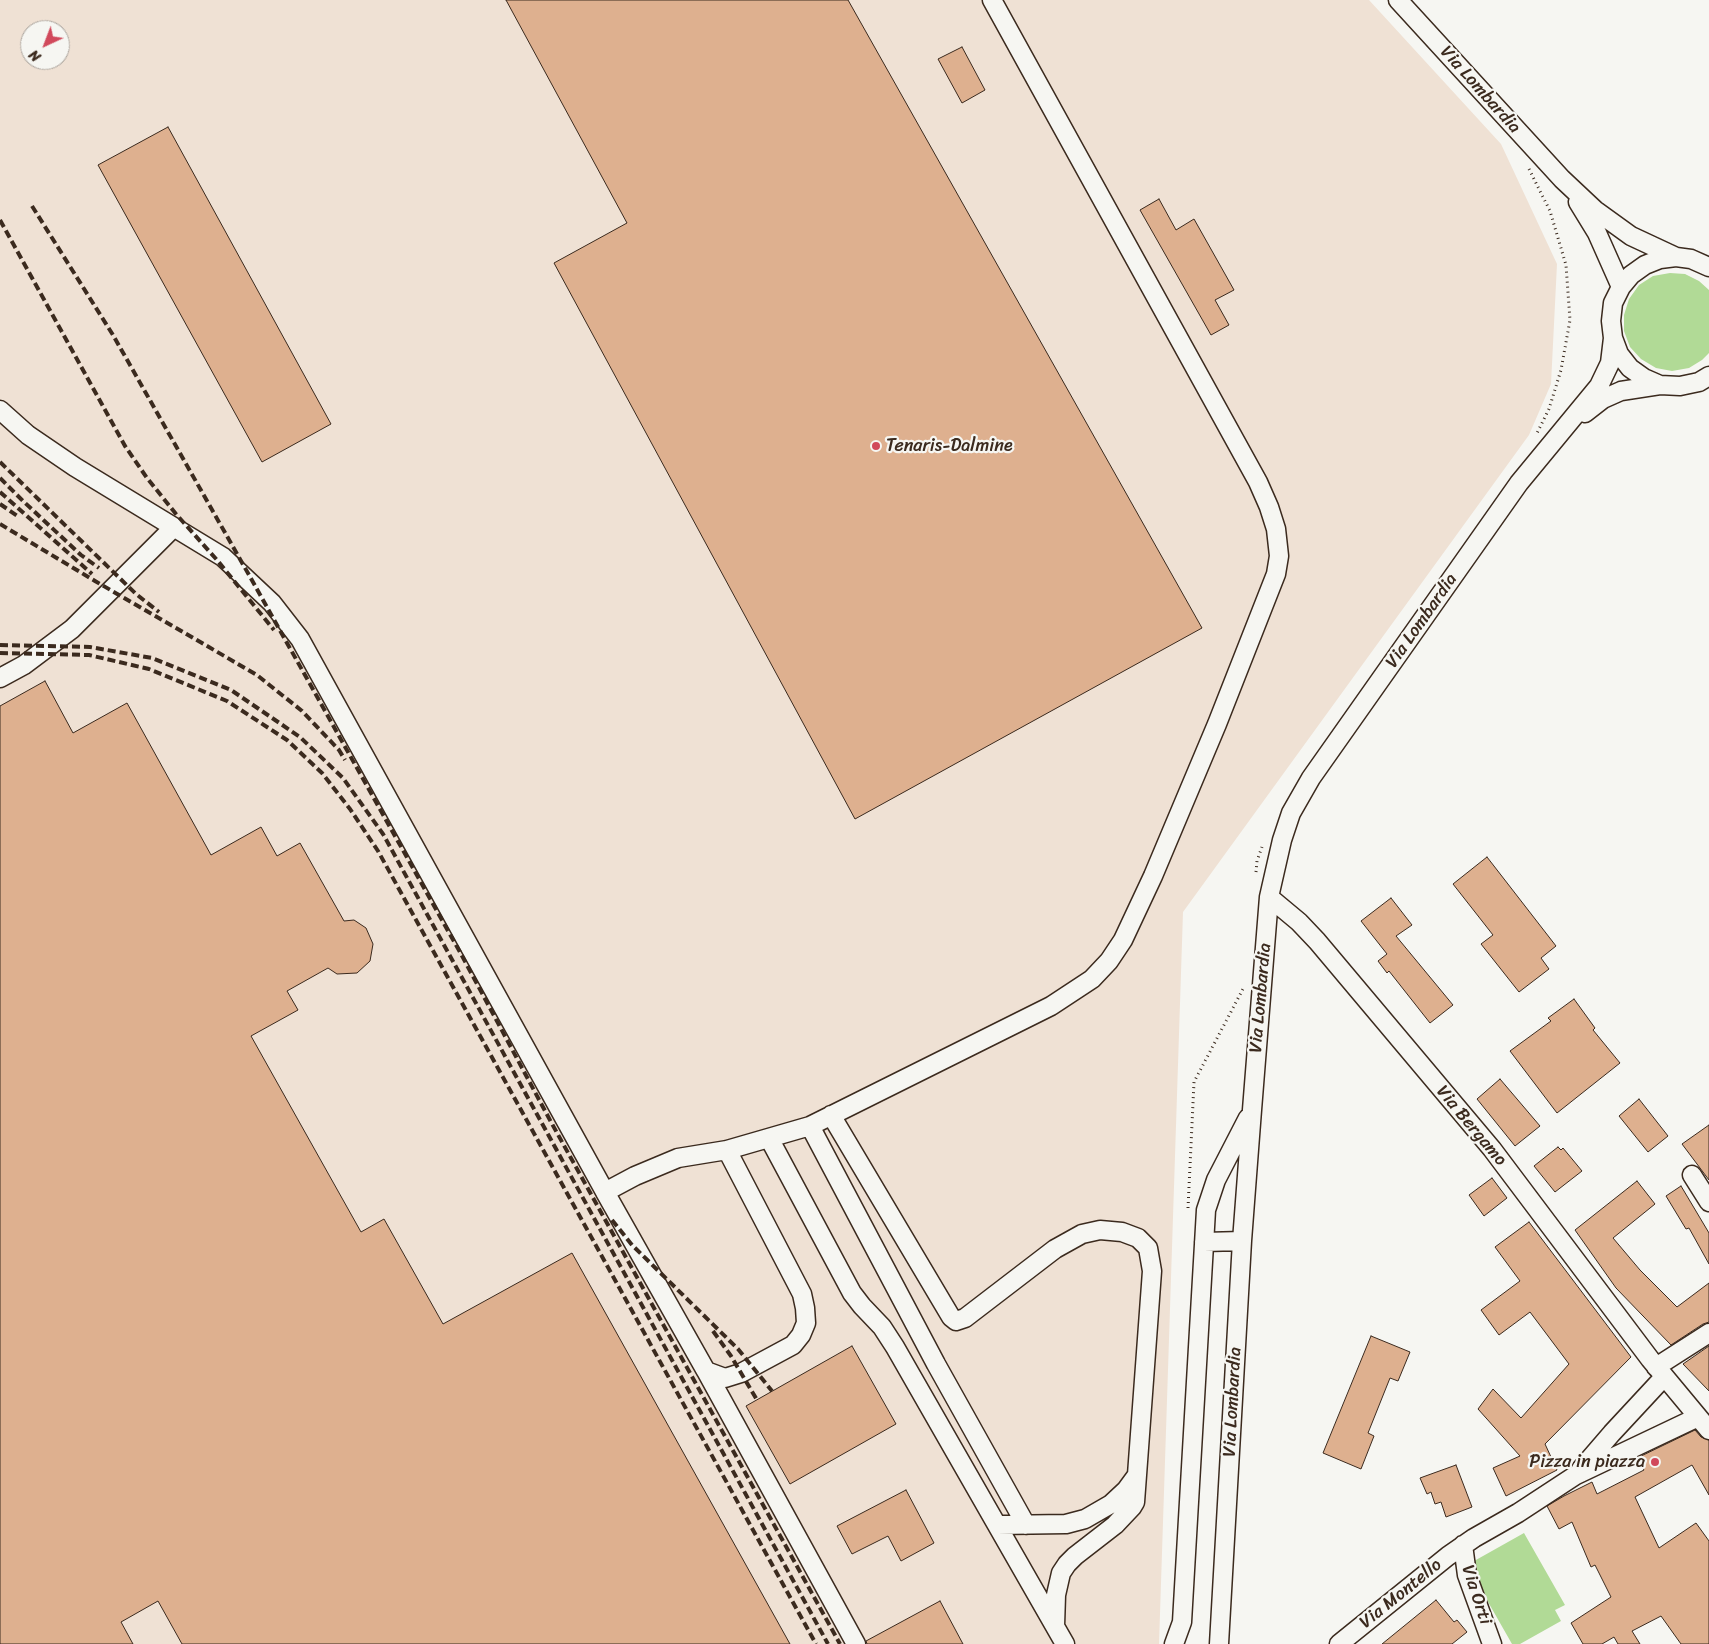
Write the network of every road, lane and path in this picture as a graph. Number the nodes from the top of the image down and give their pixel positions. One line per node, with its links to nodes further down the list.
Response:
1 (992, 0): 21 (street)
2 (1398, 0): 4 (street, Via Lombardia)
3 (1523, 162): 12 (path)
4 (1562, 179): 5 (street, Via Lombardia); 7 (street, Via Lombardia)
5 (1676, 257): 6 (street, Via Lombardia); 7 (street, Via Lombardia)
6 (1709, 267)
7 (1620, 287): 8 (street, Via Lombardia)
8 (1613, 338): 10 (street, Via Lombardia); 13 (street, Via Lombardia)
9 (1709, 376): 10 (street, Via Lombardia)
10 (1660, 385): 13 (street, Via Lombardia)
11 (0, 410): 14 (street)
12 (1536, 434)
13 (1556, 438): 18 (street, Via Lombardia)
14 (174, 527): 15 (street); 26 (street)
15 (0, 678)
16 (1263, 844): 17 (path)
17 (1256, 879)
18 (1270, 897): 20 (street, Via Lombardia); 33 (street, Via Bergamo)
19 (1246, 984): 28 (path)
20 (1252, 1110): 29 (street, Via Lombardia); 30 (street)
21 (831, 1115): 22 (street); 38 (street)
22 (810, 1126): 23 (street); 41 (street)
23 (769, 1138): 24 (street); 40 (street)
24 (727, 1150): 26 (street); 32 (street)
25 (1692, 1175): 27 (street)
26 (605, 1192): 32 (street)
27 (1709, 1202)
28 (1188, 1208)
29 (1242, 1241): 30 (street); 47 (street, Via Lombardia)
30 (1204, 1242): 46 (street)
31 (1709, 1333): 33 (street)
32 (706, 1371): 44 (street)
33 (1660, 1372): 34 (street, Via Bergamo); 35 (street)
34 (1698, 1416): 36 (street, Via Bergamo); 37 (street)
35 (1617, 1428): 37 (street); 39 (street)
36 (1709, 1430)
37 (1632, 1448): 39 (street)
38 (1137, 1475): 41 (street); 43 (street)
39 (1576, 1475): 42 (street, Via Montello)
40 (997, 1525): 41 (street); 43 (street)
41 (1026, 1525)
42 (1464, 1545): 48 (street, Via Montello); 49 (street, Via Orti)
43 (1055, 1626): 45 (street)
44 (856, 1644)
45 (1065, 1644)
46 (1174, 1644)
47 (1219, 1644)
48 (1339, 1644)
49 (1492, 1644)

